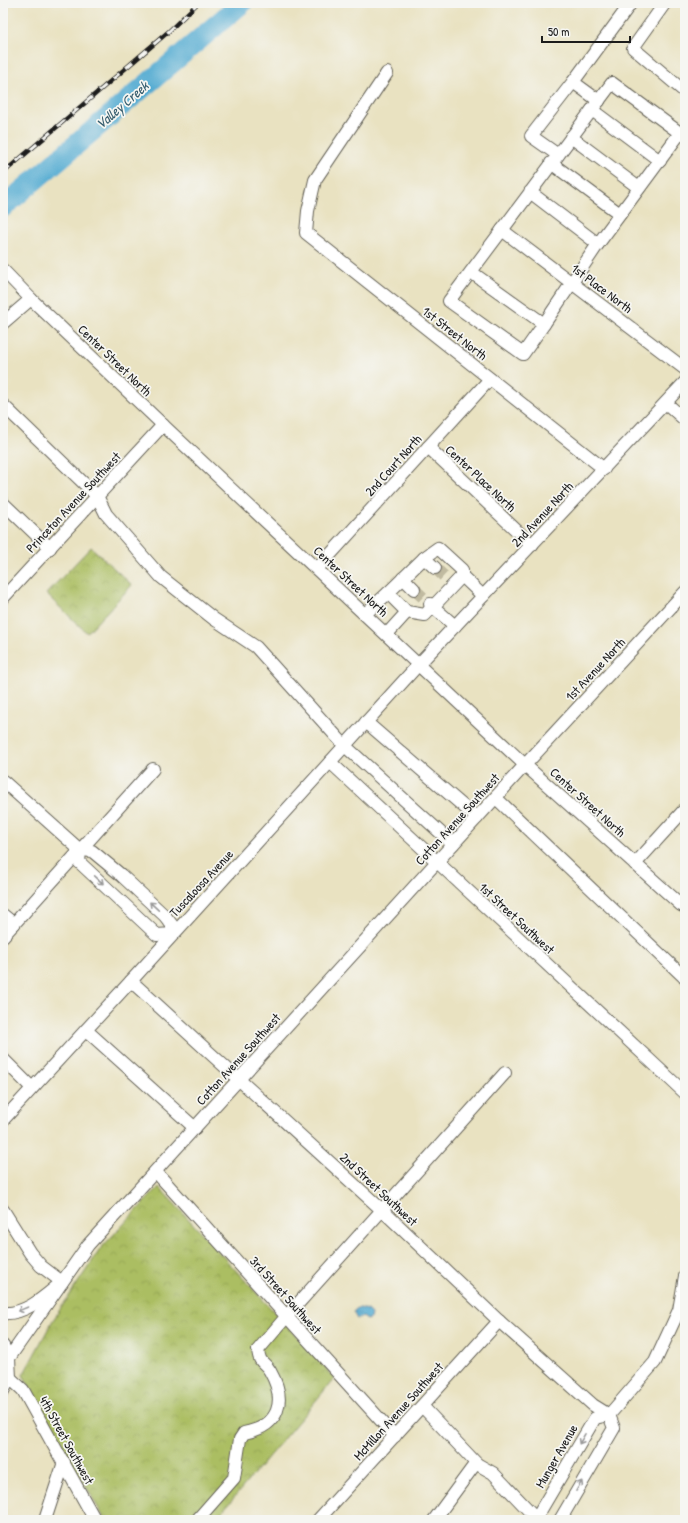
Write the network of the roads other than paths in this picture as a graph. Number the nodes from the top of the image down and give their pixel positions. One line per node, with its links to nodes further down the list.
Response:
1 (631, 3): 4 (street)
2 (665, 3): 5 (street)
3 (387, 73): 22 (street, 1st Street North)
4 (572, 82): 6 (street); 8 (street)
5 (685, 92)
6 (595, 105): 7 (street); 9 (street); 9 (street)
7 (571, 137): 8 (street); 10 (street)
8 (554, 159): 11 (street); 12 (street)
9 (660, 161): 10 (street)
10 (639, 188): 12 (street)
11 (530, 192): 13 (street); 14 (street)
12 (620, 214): 14 (street)
13 (502, 230): 16 (street); 17 (street, 1st Place North)
14 (598, 244): 17 (street)
15 (3, 270): 18 (street, Center Street North)
16 (471, 272): 20 (street); 20 (street)
17 (571, 283): 20 (street); 21 (street, 1st Place North)
18 (31, 299): 19 (street); 27 (street, Center Street North)
19 (3, 323)
20 (544, 324)
21 (685, 369)
22 (490, 379): 28 (street, 2nd Court North); 29 (street, 1st Street North)
23 (685, 382): 24 (street, 2nd Avenue North)
24 (666, 403): 26 (street); 29 (street, 2nd Avenue North)
25 (3, 405): 30 (street)
26 (685, 420)
27 (163, 425): 30 (street, Princeton Avenue Southwest); 36 (street, Center Street North)
28 (428, 447): 32 (street, Center Place North); 36 (street, 2nd Court North)
29 (604, 469): 32 (street, 2nd Avenue North)
30 (97, 496): 33 (street, Princeton Avenue Southwest); 51 (street)
31 (3, 503): 33 (street)
32 (532, 545): 42 (street, 2nd Avenue North)
33 (50, 548): 43 (street, Princeton Avenue Southwest)
34 (424, 558): 35 (street); 37 (street); 38 (street)
35 (434, 568)
36 (317, 569): 46 (street, Center Street North)
37 (462, 576): 42 (street); 44 (street)
38 (402, 578): 39 (street); 41 (street)
39 (414, 589)
40 (685, 592): 53 (street, 1st Avenue North)
41 (388, 593): 45 (street); 46 (street)
42 (483, 596): 47 (street, 2nd Avenue North)
43 (3, 598)
44 (432, 605): 45 (street); 47 (street)
45 (407, 612): 48 (street)
46 (365, 614): 48 (street, Center Street North)
47 (455, 626): 49 (street, 2nd Avenue North)
48 (387, 634): 49 (street, Center Street North)
49 (418, 664): 50 (street, Tuscaloosa Avenue); 53 (street, Center Street North)
50 (366, 722): 51 (street, Tuscaloosa Avenue); 58 (street)
51 (345, 746): 52 (street, Tuscaloosa Avenue); 59 (street)
52 (330, 762): 61 (street, 1st Street Southwest); 66 (street, Tuscaloosa Avenue)
53 (525, 765): 56 (street, Cotton Avenue Southwest); 62 (street, Center Street North)
54 (153, 769): 60 (street)
55 (3, 781): 60 (street)
56 (496, 798): 58 (street, Cotton Avenue Southwest); 68 (street)
57 (685, 809): 62 (street)
58 (477, 818): 59 (street, Cotton Avenue Southwest)
59 (453, 844): 61 (street, Cotton Avenue Southwest)
60 (80, 850): 65 (street); 66 (street, one-way to 60); 66 (street, one-way to 66)
61 (436, 862): 73 (street, Cotton Avenue Southwest); 75 (street, 1st Street Southwest)
62 (635, 864): 63 (street, Center Street North)
63 (685, 907)
64 (3, 915): 65 (street)
65 (14, 924): 67 (street)
66 (172, 934): 69 (street, Tuscaloosa Avenue)
67 (3, 936)
68 (685, 978)
69 (131, 981): 70 (street, Tuscaloosa Avenue); 73 (street, 2nd Street Southwest)
70 (86, 1030): 74 (street, Tuscaloosa Avenue); 77 (street)
71 (3, 1059): 74 (street)
72 (505, 1073): 80 (street)
73 (239, 1079): 77 (street, Cotton Avenue Southwest); 80 (street, 2nd Street Southwest)
74 (32, 1088): 76 (street, Tuscaloosa Avenue)
75 (685, 1093)
76 (3, 1120)
77 (195, 1128): 78 (street, Cotton Avenue Southwest)
78 (156, 1172): 82 (street, Cotton Avenue Southwest); 84 (street, 3rd Street Southwest)
79 (3, 1210): 82 (street)
80 (382, 1210): 84 (street); 85 (street, 2nd Street Southwest)
81 (685, 1276): 91 (street, Munger Avenue)
82 (62, 1282): 83 (street, one-way to 83); 87 (street, Cotton Avenue Southwest)
83 (3, 1314)
84 (286, 1317): 92 (street, 3rd Street Southwest); 98 (street)
85 (499, 1321): 90 (street, McMillon Avenue Southwest); 91 (street, 2nd Street Southwest)
86 (3, 1346): 87 (street)
87 (10, 1358): 88 (street)
88 (10, 1378): 89 (street); 93 (street, 4th Street Southwest)
89 (3, 1390)
90 (422, 1406): 92 (street, McMillon Avenue Southwest); 94 (street)
91 (609, 1415): 95 (street, Munger Avenue, one-way to 95); 101 (street, one-way to 91)
92 (395, 1436): 99 (street, McMillon Avenue Southwest)
93 (64, 1462): 96 (street); 97 (street, 4th Street Southwest)
94 (477, 1464): 95 (street); 100 (street)
95 (536, 1519)
96 (45, 1520)
97 (95, 1520)
98 (197, 1520)
99 (318, 1520)
100 (434, 1520)
101 (560, 1520)

